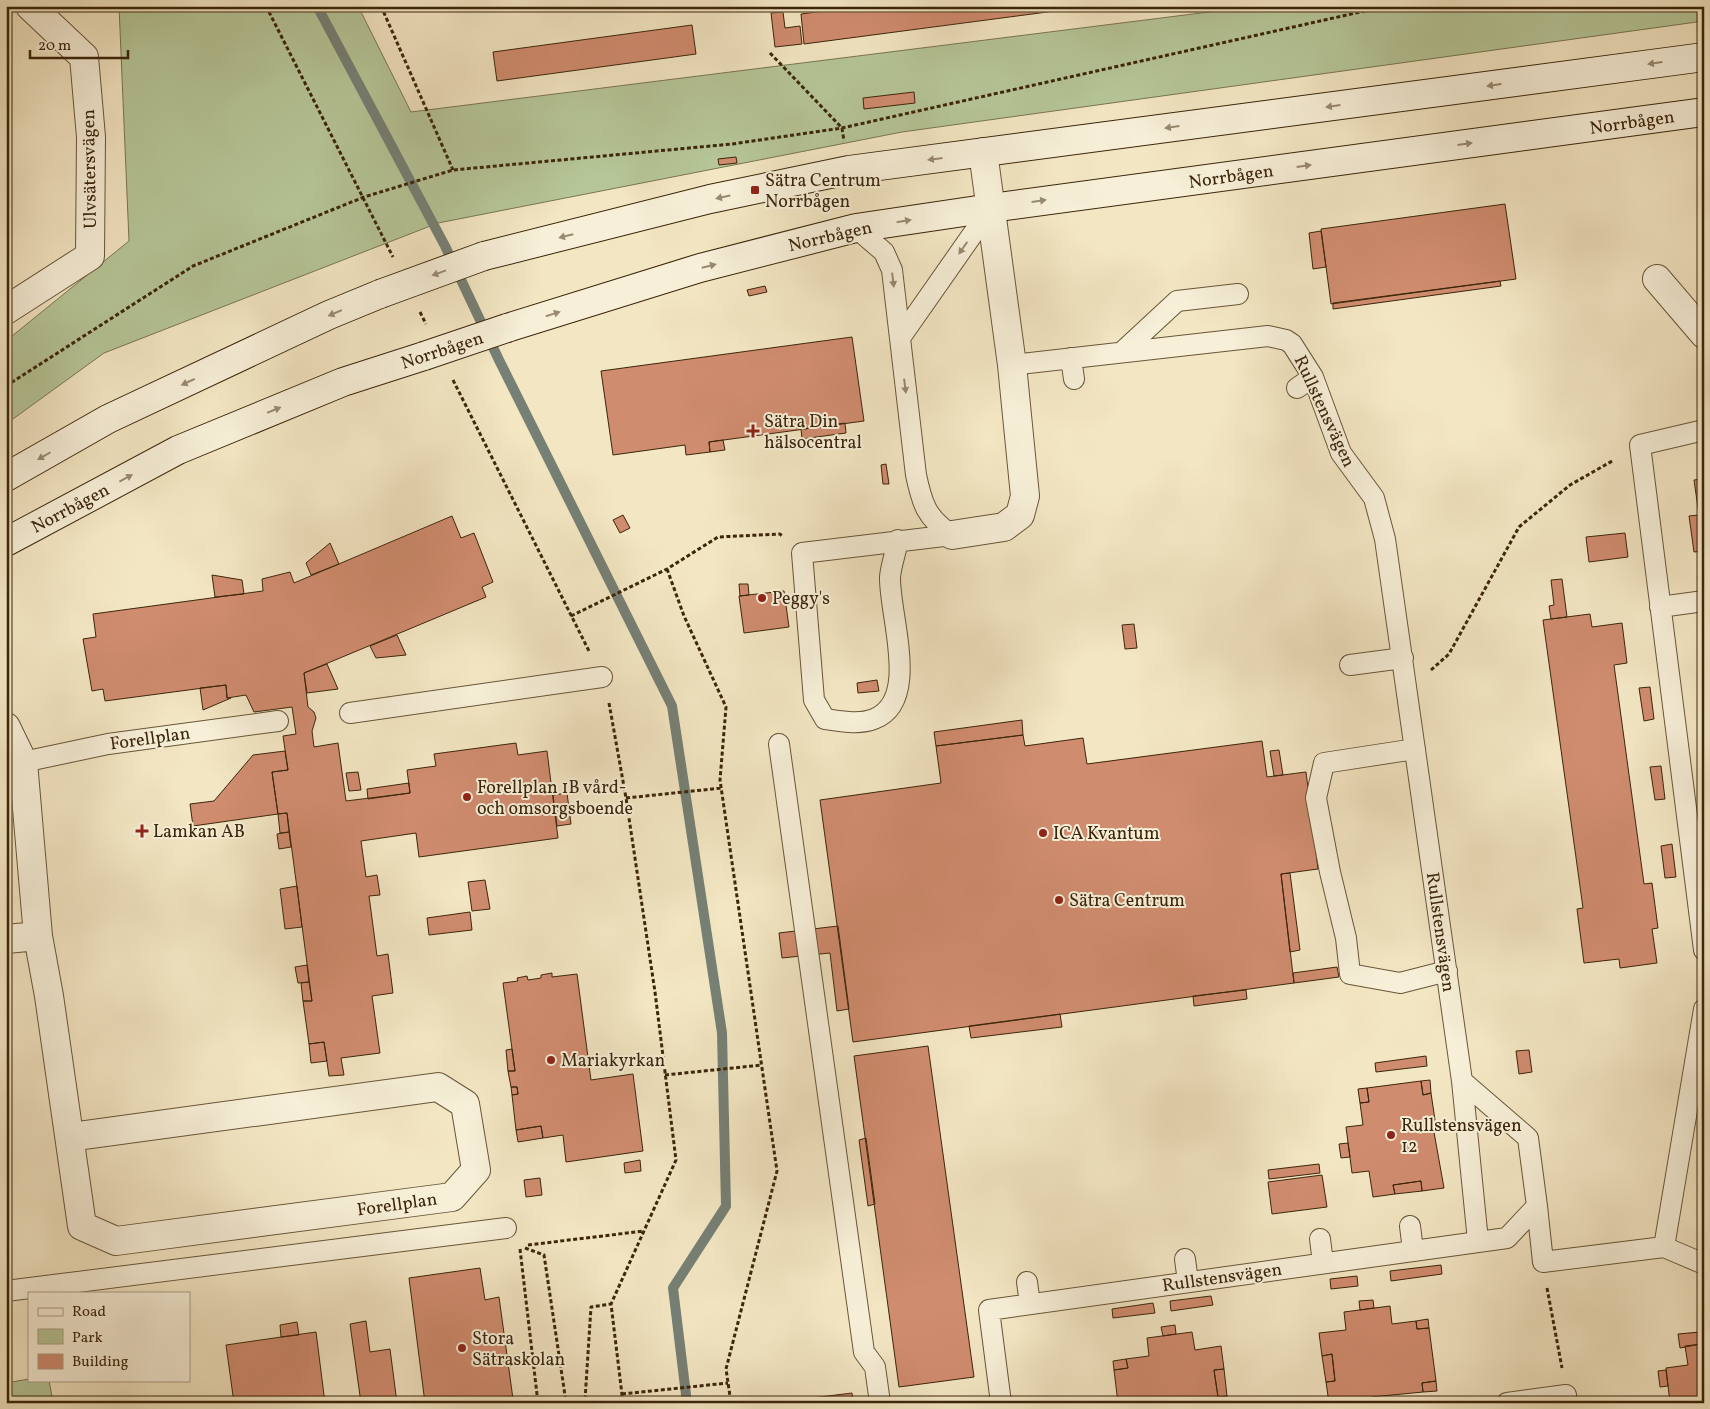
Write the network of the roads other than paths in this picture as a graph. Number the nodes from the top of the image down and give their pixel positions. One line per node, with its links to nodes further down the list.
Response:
1 (30, 6): 9 (street, Ulvsätersvägen)
2 (1704, 57): 4 (street, one-way to 4)
3 (1704, 112): 5 (street, Norrbågen, one-way to 3)
4 (983, 152): 5 (street); 17 (street, one-way to 17, bridge)
5 (991, 208): 6 (street, Norrbågen, one-way to 5); 11 (lane, one-way to 11); 14 (street)
6 (856, 228): 11 (lane, one-way to 11); 20 (street, Norrbågen, one-way to 6, bridge)
7 (1657, 279): 10 (street)
8 (1238, 294): 12 (lane)
9 (6, 310)
10 (1704, 334)
11 (900, 338): 18 (lane, one-way to 18)
12 (1122, 352): 13 (lane, Rullstensvägen); 23 (lane, Rullstensvägen)
13 (1071, 358): 14 (lane, Rullstensvägen); 15 (lane)
14 (1012, 365): 18 (street)
15 (1074, 379)
16 (1704, 430): 22 (lane)
17 (6, 477)
18 (952, 535): 19 (lane)
19 (898, 540): 19 (lane)
20 (6, 542)
21 (1704, 601): 22 (lane)
22 (1660, 607): 34 (lane)
23 (1403, 658): 24 (lane); 30 (lane, Rullstensvägen)
24 (1350, 665)
25 (602, 677): 26 (lane)
26 (350, 713)
27 (278, 721): 31 (lane, Forellplan)
28 (6, 728): 31 (street, Forellplan)
29 (779, 744): 54 (lane)
30 (1415, 750): 35 (lane, Rullstensvägen); 35 (lane)
31 (23, 762): 32 (street, Forellplan)
32 (38, 936): 33 (street); 38 (street, Forellplan)
33 (6, 939)
34 (1704, 950)
35 (1447, 971): 37 (lane, Rullstensvägen)
36 (1704, 1009): 44 (lane)
37 (1462, 1081): 39 (lane); 43 (lane, Rullstensvägen)
38 (70, 1137): 38 (street, Forellplan)
39 (1537, 1206): 43 (lane); 44 (lane)
40 (1410, 1226): 45 (lane)
41 (506, 1228): 51 (lane)
42 (1320, 1239): 47 (lane)
43 (1478, 1241): 45 (lane, Rullstensvägen)
44 (1664, 1247): 48 (lane)
45 (1413, 1251): 47 (lane, Rullstensvägen)
46 (1185, 1258): 50 (lane)
47 (1323, 1263): 50 (lane, Rullstensvägen)
48 (1704, 1264)
49 (1027, 1282): 52 (lane)
50 (1188, 1282): 52 (lane, Rullstensvägen)
51 (6, 1292)
52 (1030, 1304): 55 (lane, Rullstensvägen)
53 (1566, 1395): 56 (lane)
54 (880, 1403)
55 (1001, 1403)
56 (1507, 1403)

